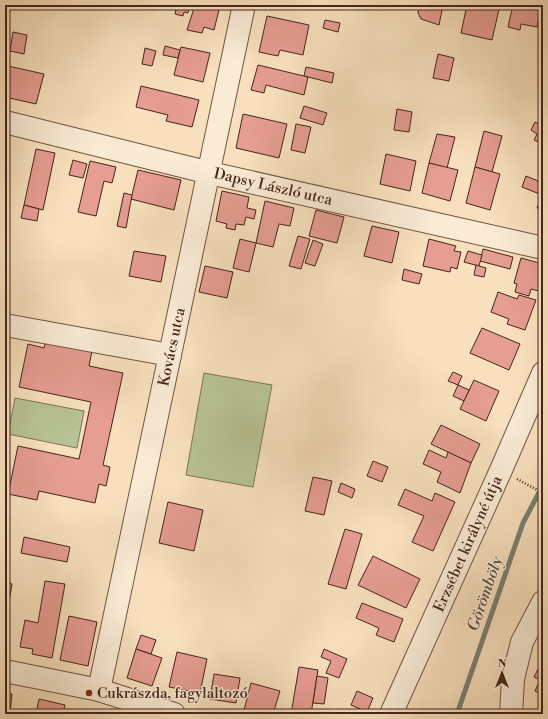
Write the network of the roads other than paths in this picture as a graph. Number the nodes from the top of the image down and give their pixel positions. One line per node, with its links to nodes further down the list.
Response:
1 (244, 5): 3 (street, Kovács utca)
2 (5, 122): 3 (street, Dapsy László utca)
3 (210, 173): 4 (street, Dapsy László utca); 6 (street, Kovács utca)
4 (543, 248)
5 (5, 325): 6 (street)
6 (170, 355): 10 (street, Kovács utca)
7 (543, 373): 12 (street, Erzsébet királyné útja)
8 (543, 602): 13 (street)
9 (5, 671): 10 (street)
10 (99, 690): 11 (street)
11 (174, 714)
12 (391, 714)
13 (511, 714)

